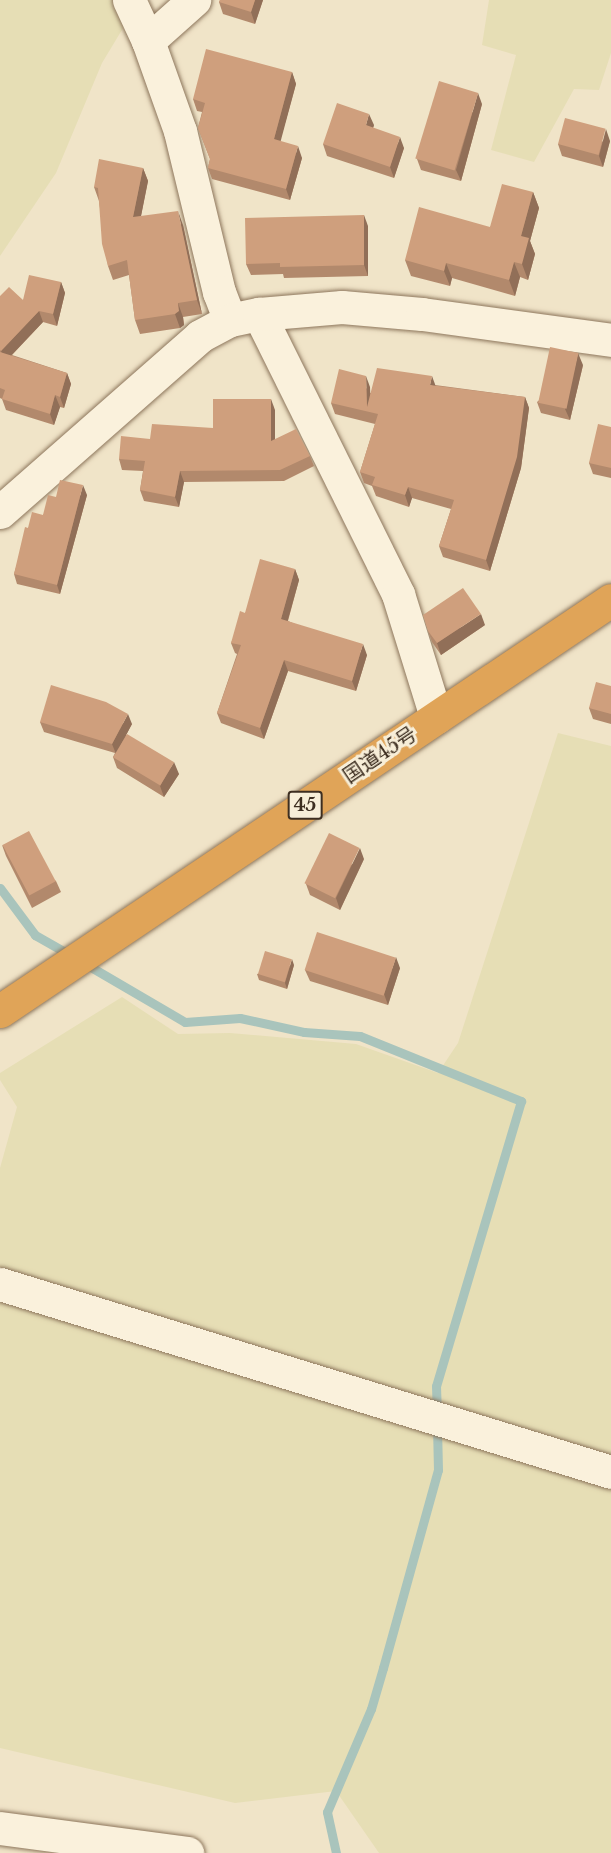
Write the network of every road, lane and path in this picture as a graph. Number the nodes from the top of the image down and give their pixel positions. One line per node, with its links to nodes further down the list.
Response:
1 (129, 0): 3 (street)
2 (194, 0): 3 (street)
3 (148, 41): 4 (street)
4 (245, 317): 5 (street); 6 (street); 8 (street)
5 (611, 340)
6 (0, 512)
7 (611, 600): 8 (highway, 国道45号 / 45)
8 (436, 717): 9 (highway, 国道45号 / 45)
9 (0, 1011)
10 (0, 1284): 11 (street)
11 (611, 1472)
12 (0, 1827): 13 (street)
13 (187, 1853)

